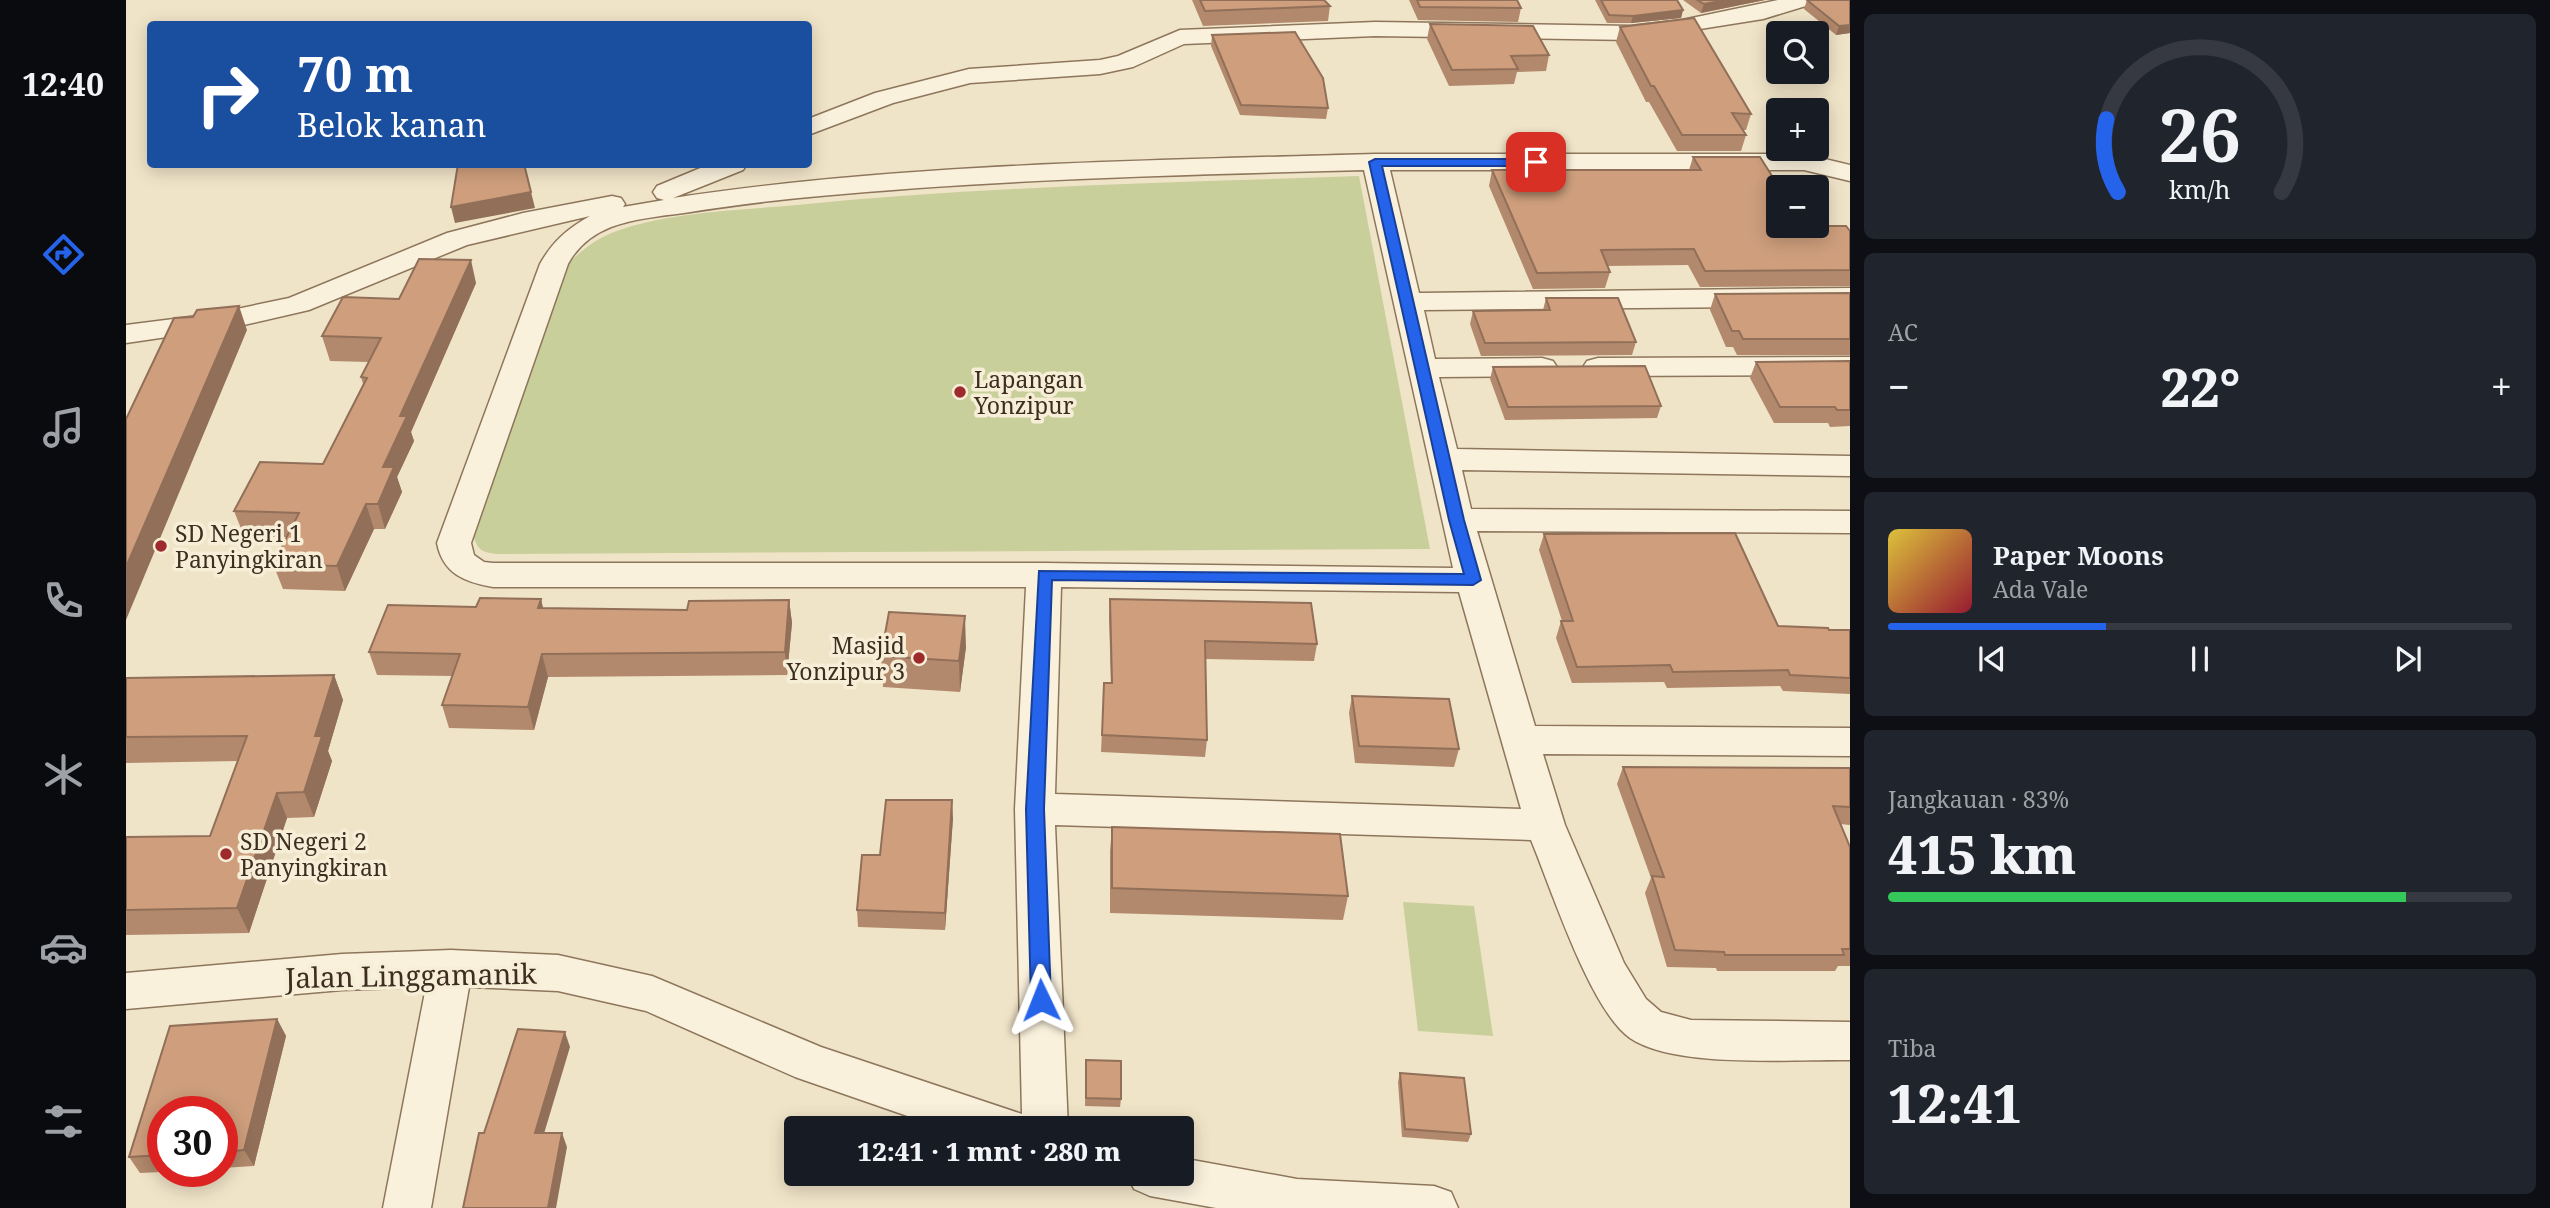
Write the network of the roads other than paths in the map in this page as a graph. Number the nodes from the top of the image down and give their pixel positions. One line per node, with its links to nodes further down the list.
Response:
1 (1801, 0): 2 (street)
2 (812, 126)
3 (1375, 162): 5 (street); 7 (street); 15 (street)
4 (724, 168): 8 (street)
5 (1850, 173)
6 (1850, 297): 7 (street)
7 (1408, 302): 10 (street)
8 (126, 334)
9 (1850, 366): 10 (street)
10 (1423, 368): 11 (street)
11 (1443, 459): 12 (street); 13 (street)
12 (1850, 466)
13 (1457, 520): 14 (street); 16 (street)
14 (1850, 522)
15 (1044, 575): 16 (street); 19 (street)
16 (1473, 580): 17 (street)
17 (1520, 740): 18 (street); 20 (street)
18 (1850, 742)
19 (1035, 809): 20 (street); 25 (street)
20 (1545, 825): 23 (street)
21 (451, 968): 22 (street, Jalan Linggamanik); 24 (street, Jalan Linggamanik); 27 (street)
22 (126, 991)
23 (1850, 1041)
24 (968, 1116)
25 (1045, 1116)
26 (1194, 1182): 28 (street)
27 (407, 1208)
28 (1434, 1208)

